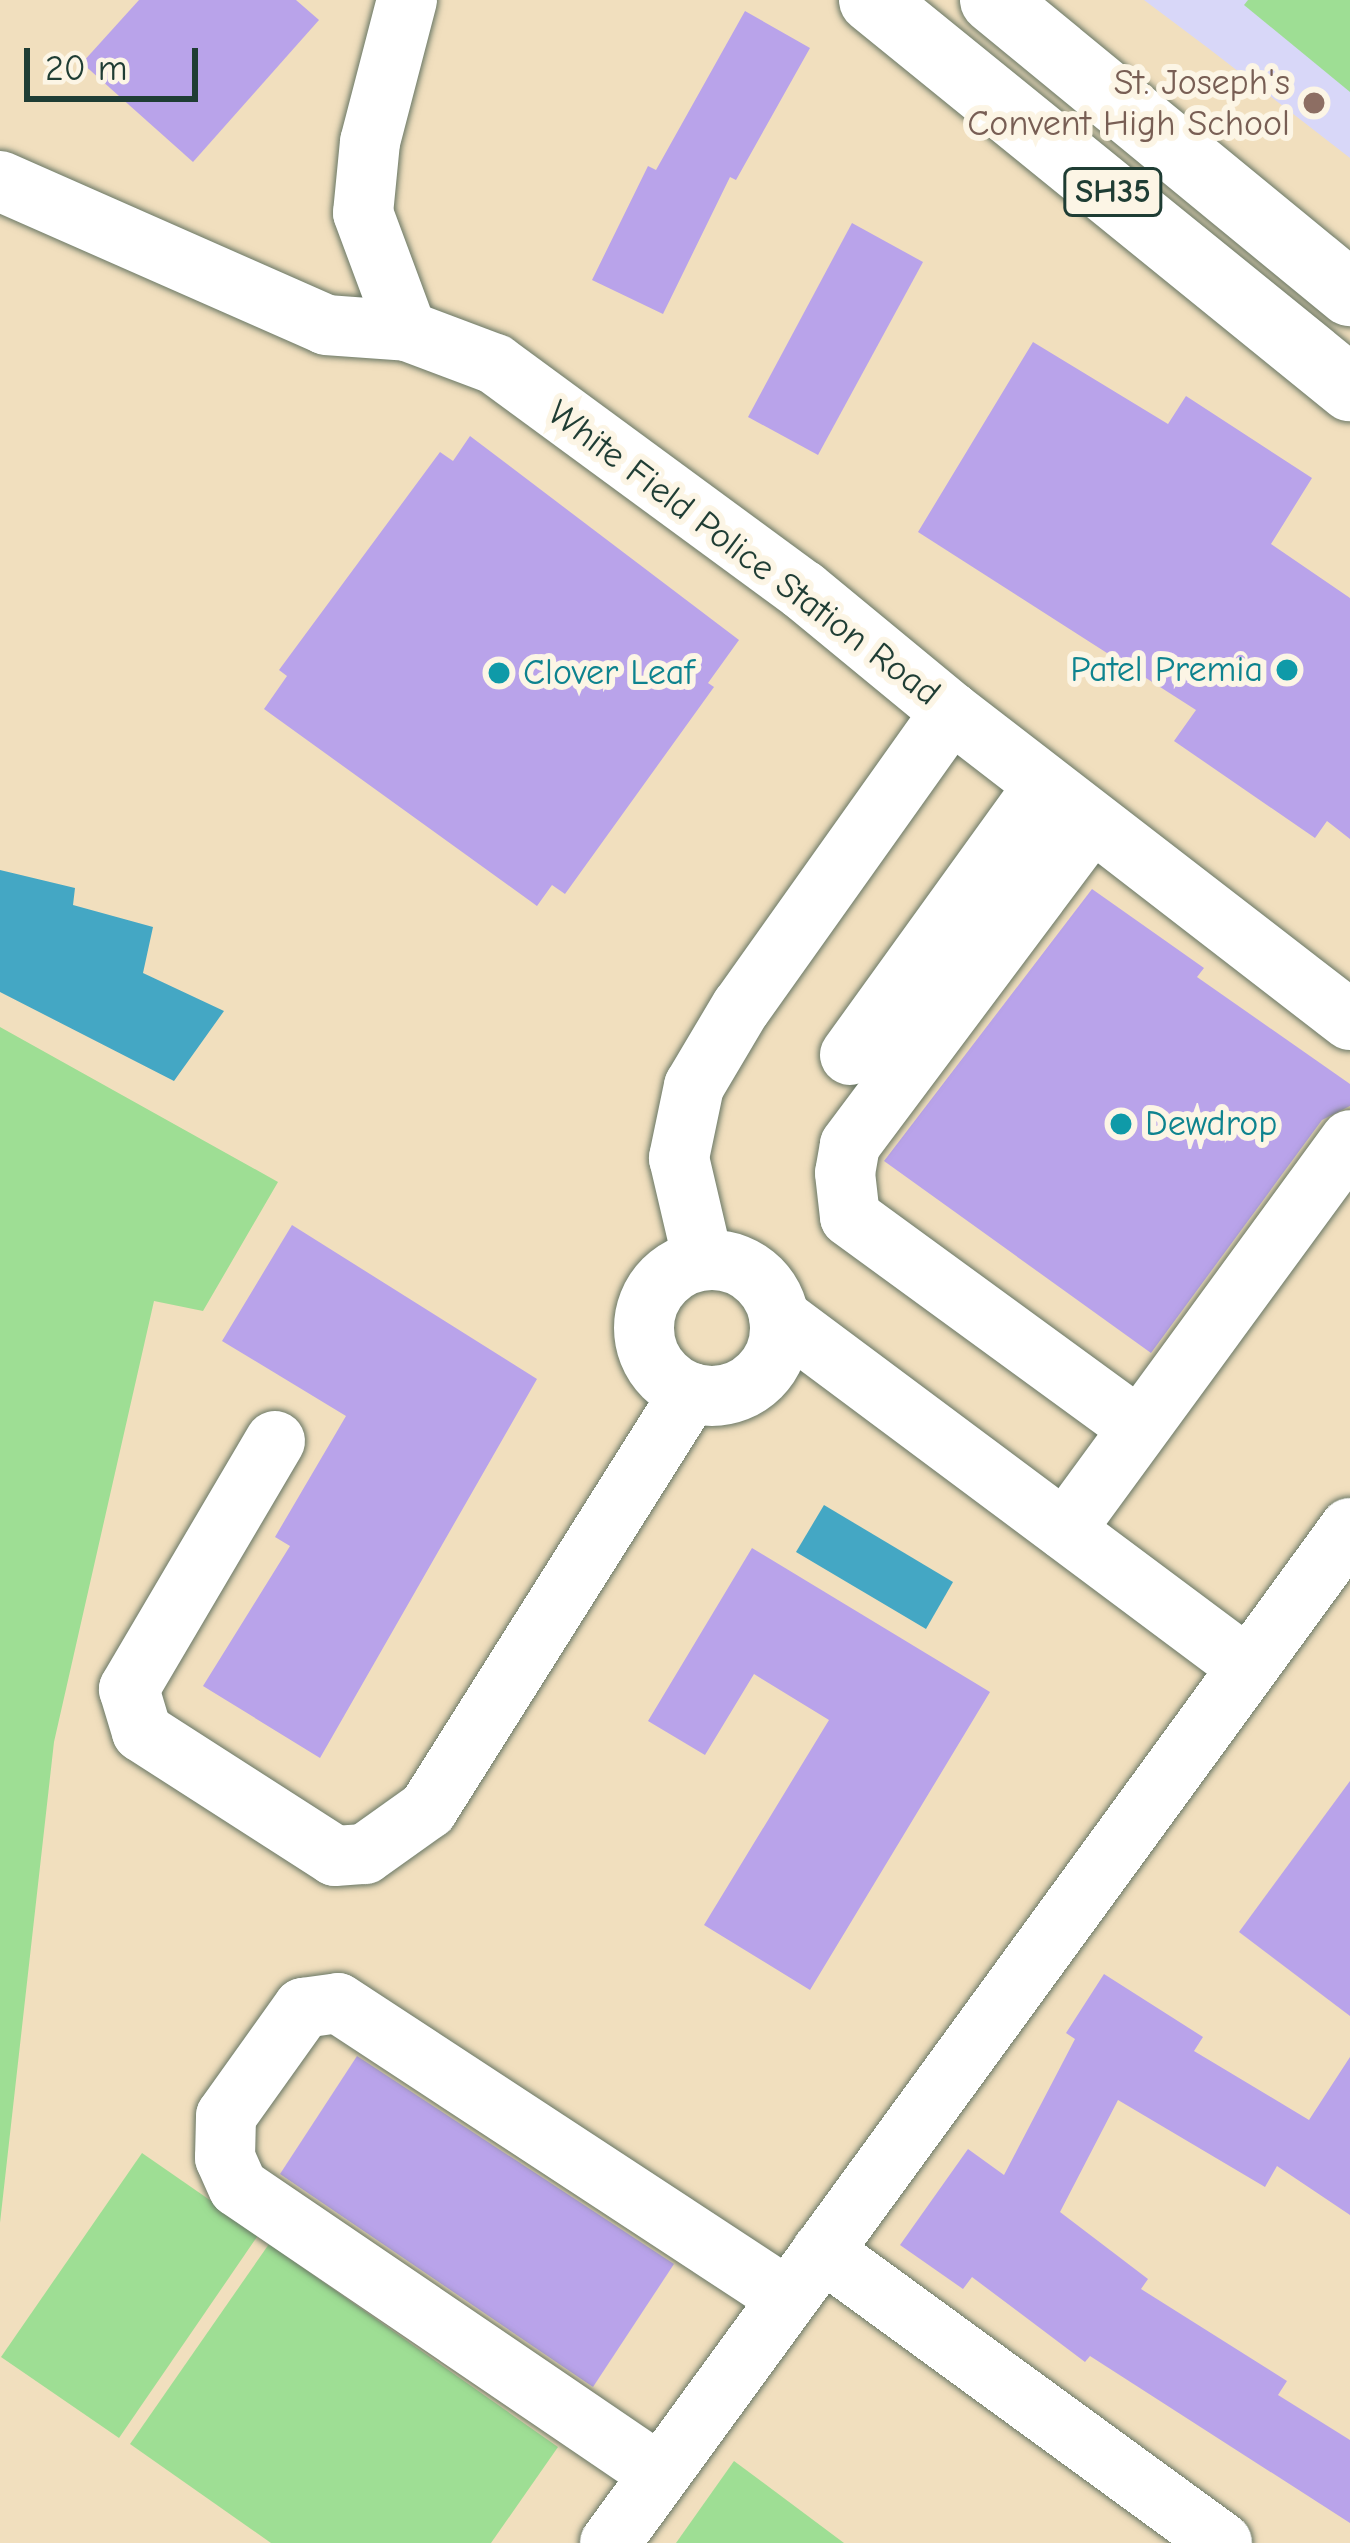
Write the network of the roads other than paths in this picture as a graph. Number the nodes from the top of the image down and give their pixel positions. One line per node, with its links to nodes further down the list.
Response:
1 (406, 0): 6 (street)
2 (872, 0): 7 (main road, SH35)
3 (993, 0): 5 (main road, SH35)
4 (0, 181): 6 (street, White Field Police Station Road)
5 (1350, 293)
6 (407, 331): 8 (street, White Field Police Station Road)
7 (1350, 388)
8 (951, 712): 9 (street); 14 (street, White Field Police Station Road)
9 (1043, 788): 10 (street); 12 (street)
10 (1090, 824): 11 (street); 17 (street)
11 (1350, 1020)
12 (850, 1055)
13 (1350, 1140): 17 (street)
14 (703, 1260): 15 (street); 16 (street)
15 (779, 1317): 16 (street); 20 (street)
16 (690, 1393): 18 (street)
17 (1137, 1426): 20 (street)
18 (275, 1441)
19 (1350, 1528): 21 (street)
20 (1065, 1531): 21 (street)
21 (1249, 1667): 22 (street)
22 (823, 2251): 23 (street); 26 (street)
23 (788, 2298): 24 (street); 24 (street)
24 (660, 2474): 25 (street)
25 (610, 2543)
26 (1222, 2543)

